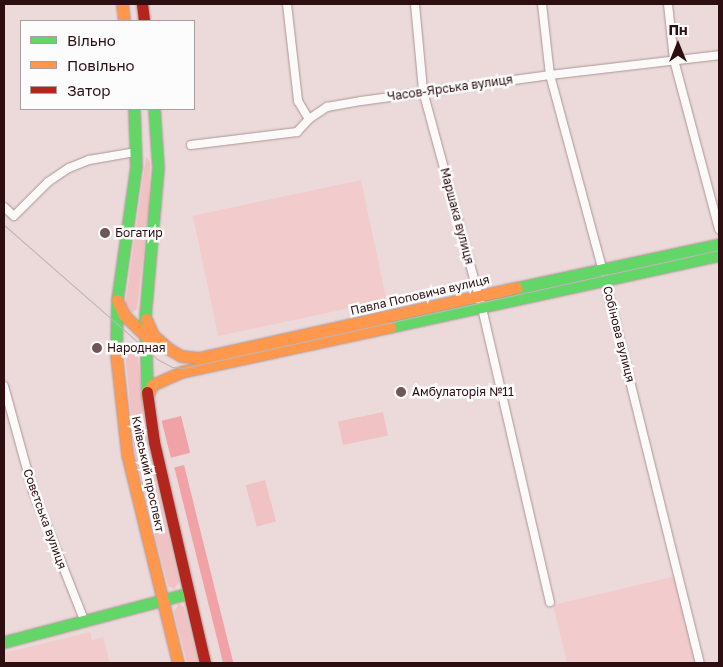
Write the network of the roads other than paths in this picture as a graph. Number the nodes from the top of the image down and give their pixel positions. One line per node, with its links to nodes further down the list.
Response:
1 (122, 4): 7 (main road)
2 (142, 4): 8 (main road)
3 (287, 4): 15 (street)
4 (414, 4): 12 (street, Маршака вулиця)
5 (542, 4): 11 (street, Собінова вулиця)
6 (668, 4): 10 (street)
7 (124, 20)
8 (144, 20)
9 (719, 55): 10 (street, Часов-Ярська вулиця)
10 (674, 60): 11 (street, Часов-Ярська вулиця); 22 (street)
11 (550, 74): 12 (street, Часов-Ярська вулиця); 25 (street, Собінова вулиця)
12 (424, 91): 15 (street, Часов-Ярська вулиця); 26 (street, Маршака вулиця)
13 (134, 110): 17 (main road, Київський проспект)
14 (154, 110): 16 (main road, Київський проспект)
15 (308, 119): 18 (street, Часов-Ярська вулиця)
16 (156, 129): 17 (main road); 20 (main road, Київський проспект)
17 (136, 130): 19 (main road, Київський проспект)
18 (191, 146)
19 (136, 152): 20 (main road); 21 (street); 27 (main road, Київський проспект)
20 (158, 161): 30 (main road, Київський проспект)
21 (4, 207)
22 (719, 229)
23 (719, 244): 25 (main road, Павла Поповича вулиця)
24 (719, 255): 25 (main road, Павла Поповича вулиця)
25 (604, 275): 26 (main road, Павла Поповича вулиця); 28 (main road, Павла Поповича вулиця); 42 (street, Собінова вулиця)
26 (478, 296): 28 (street, Маршака вулиця); 29 (main road, Павла Поповича вулиця)
27 (117, 300): 31 (main road); 36 (main road, Київський проспект)
28 (482, 308): 29 (main road, Павла Поповича вулиця); 37 (street, Маршака вулиця)
29 (423, 315): 30 (main road, Павла Поповича вулиця); 32 (main road, Павла Поповича вулиця)
30 (145, 316): 31 (main road, Київський проспект)
31 (144, 335): 32 (main road); 34 (main road, Київський проспект)
32 (205, 366): 34 (main road, Павла Поповича вулиця)
33 (4, 386): 38 (street, Совєтська вулиця)
34 (147, 399): 35 (main road, Київський проспект)
35 (189, 593): 36 (main road); 41 (main road, Київський проспект)
36 (162, 599): 38 (main road); 40 (main road, Київський проспект)
37 (550, 602)
38 (84, 620): 39 (main road)
39 (4, 642)
40 (178, 663)
41 (205, 663)
42 (700, 663)

